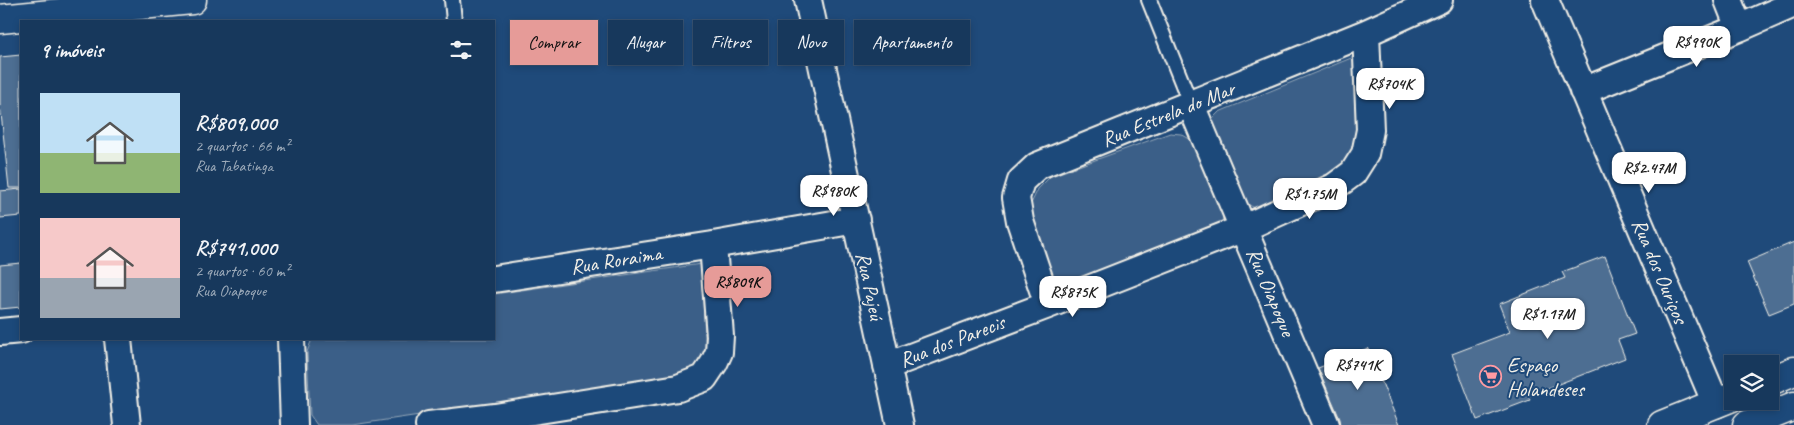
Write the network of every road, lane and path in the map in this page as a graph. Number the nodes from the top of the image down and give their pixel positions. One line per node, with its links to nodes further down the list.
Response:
1 (17, 0): 9 (main road)
2 (192, 0): 11 (main road)
3 (452, 0): 13 (lane)
4 (808, 0): 18 (street, Rua Pajeú)
5 (1149, 0): 17 (lane)
6 (1439, 0): 15 (street, Rua Estrela do Mar)
7 (1544, 0): 16 (street, Rua dos Ouriços)
8 (1728, 0): 14 (street)
9 (0, 2)
10 (1794, 4): 14 (street)
11 (85, 11): 12 (main road)
12 (0, 20)
13 (454, 20)
14 (1739, 28): 16 (street)
15 (1366, 33): 17 (street, Rua Estrela do Mar); 19 (street, Rua dos Parecis)
16 (1583, 91): 30 (street, Rua dos Ouriços)
17 (1191, 105): 19 (street, Rua Oiapoque); 22 (street, Rua Estrela do Mar)
18 (856, 220): 20 (street, Rua Roraima); 27 (street, Rua Pajeú)
19 (1244, 228): 22 (street, Rua dos Parecis); 37 (street, Rua Oiapoque)
20 (713, 246): 21 (street, Rua Roraima); 32 (street)
21 (495, 279)
22 (1048, 305): 27 (street, Rua dos Parecis)
23 (20, 330): 24 (street)
24 (0, 332)
25 (118, 340): 33 (street)
26 (291, 340): 34 (street)
27 (887, 366): 36 (street, Rua Pajeú)
28 (1794, 371): 29 (main road)
29 (1779, 377)
30 (1724, 400): 38 (main road)
31 (1794, 406): 39 (main road)
32 (495, 421): 35 (street)
33 (127, 425)
34 (294, 425)
35 (429, 425)
36 (900, 425)
37 (1326, 425)
38 (1662, 425)
39 (1747, 425)

